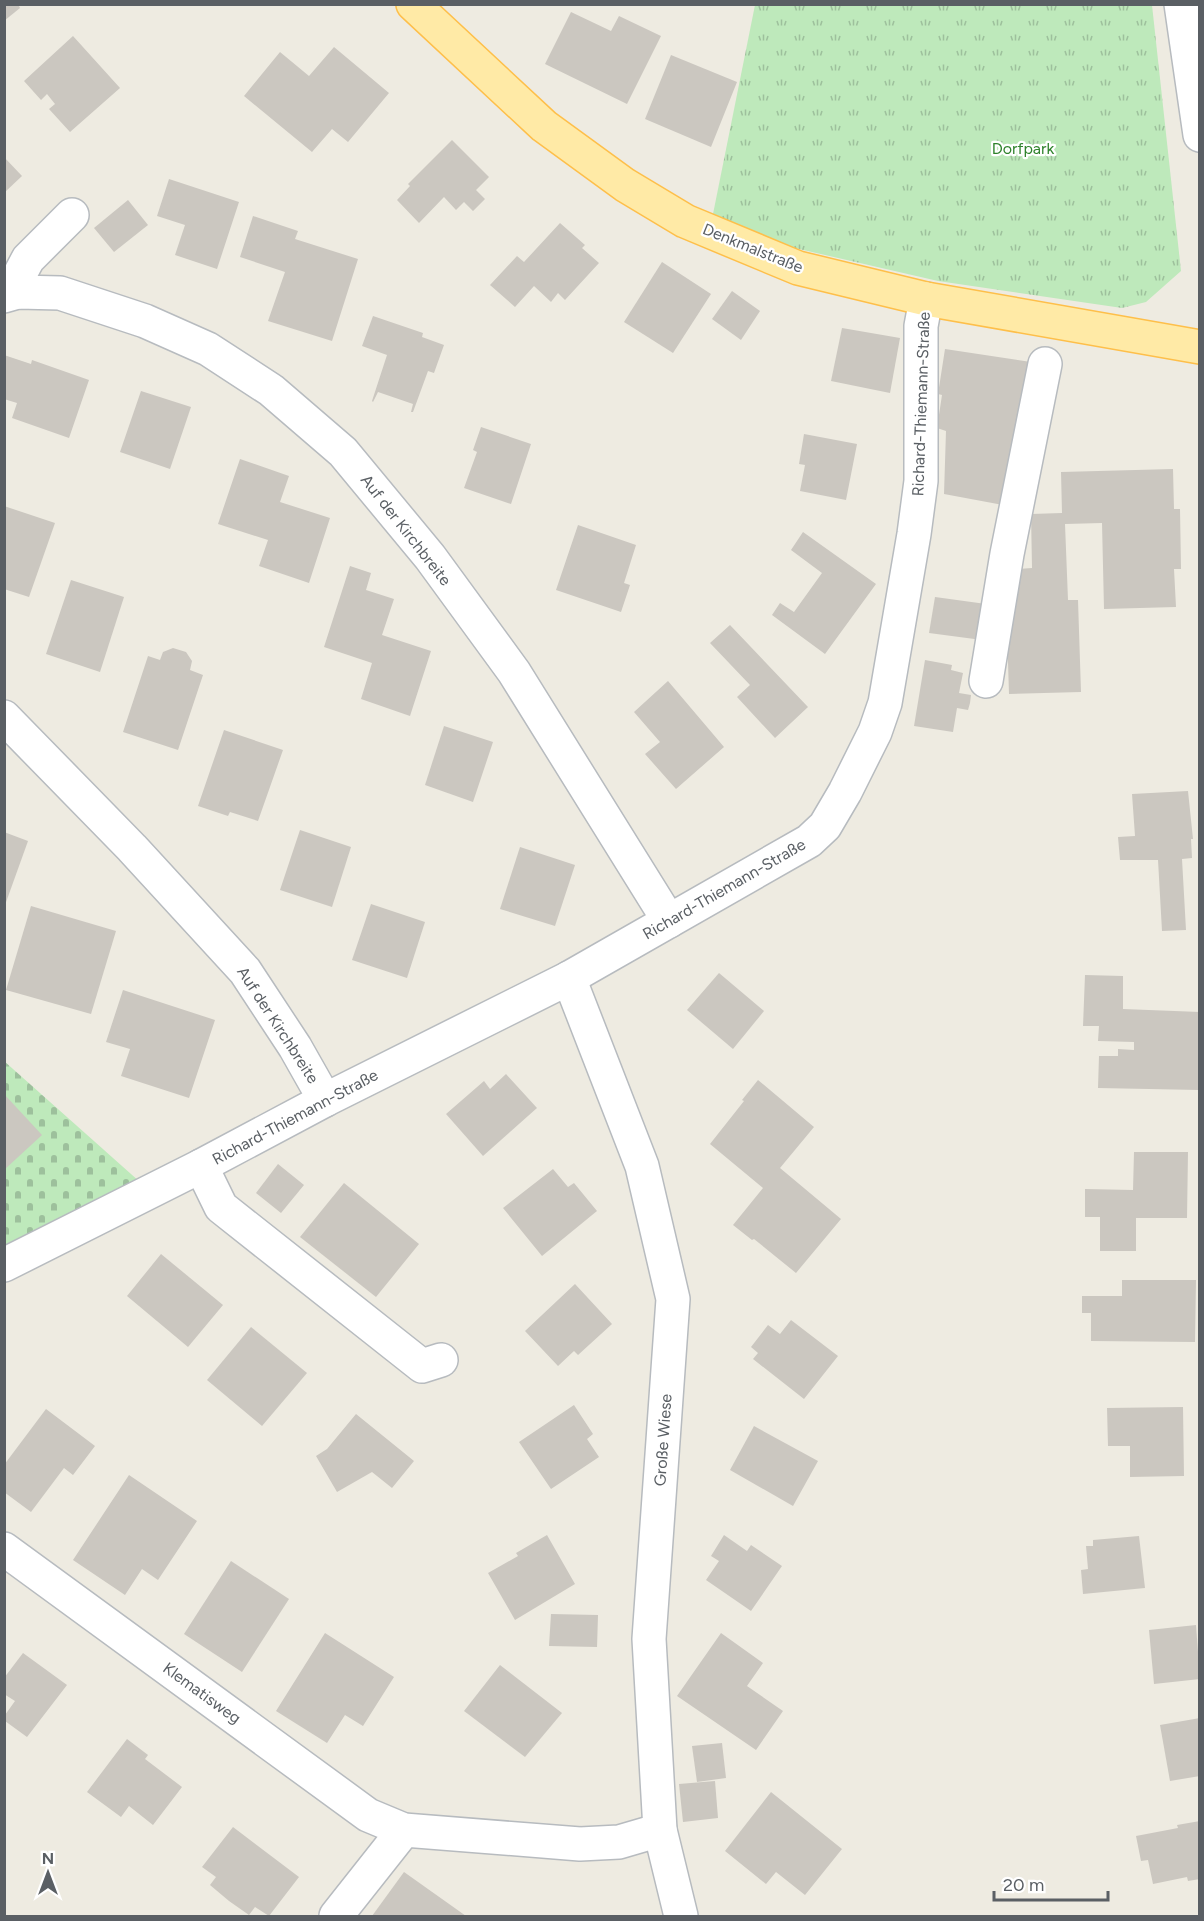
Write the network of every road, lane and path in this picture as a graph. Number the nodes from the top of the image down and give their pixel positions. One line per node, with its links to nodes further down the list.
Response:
1 (413, 4): 6 (main road, Denkmalstraße)
2 (1181, 4): 3 (street)
3 (1200, 135)
4 (72, 215): 5 (street, Auf der Kirchbreite)
5 (11, 294): 11 (street, Auf der Kirchbreite)
6 (926, 298): 7 (main road, Denkmalstraße); 11 (street, Richard-Thiemann-Straße)
7 (1200, 347)
8 (1045, 364): 9 (street)
9 (986, 681)
10 (4, 717): 13 (street, Auf der Kirchbreite)
11 (669, 921): 12 (street, Richard-Thiemann-Straße)
12 (569, 978): 13 (street, Richard-Thiemann-Straße); 19 (street, Große Wiese)
13 (326, 1100): 14 (street, Richard-Thiemann-Straße)
14 (201, 1166): 15 (street, Richard-Thiemann-Straße); 16 (street, Richard-Thiemann-Straße)
15 (4, 1265)
16 (441, 1360)
17 (4, 1549): 18 (street, Klematisweg)
18 (404, 1830): 19 (street, Klematisweg); 20 (street)
19 (660, 1830): 21 (street, Große Wiese)
20 (336, 1917)
21 (681, 1917)

